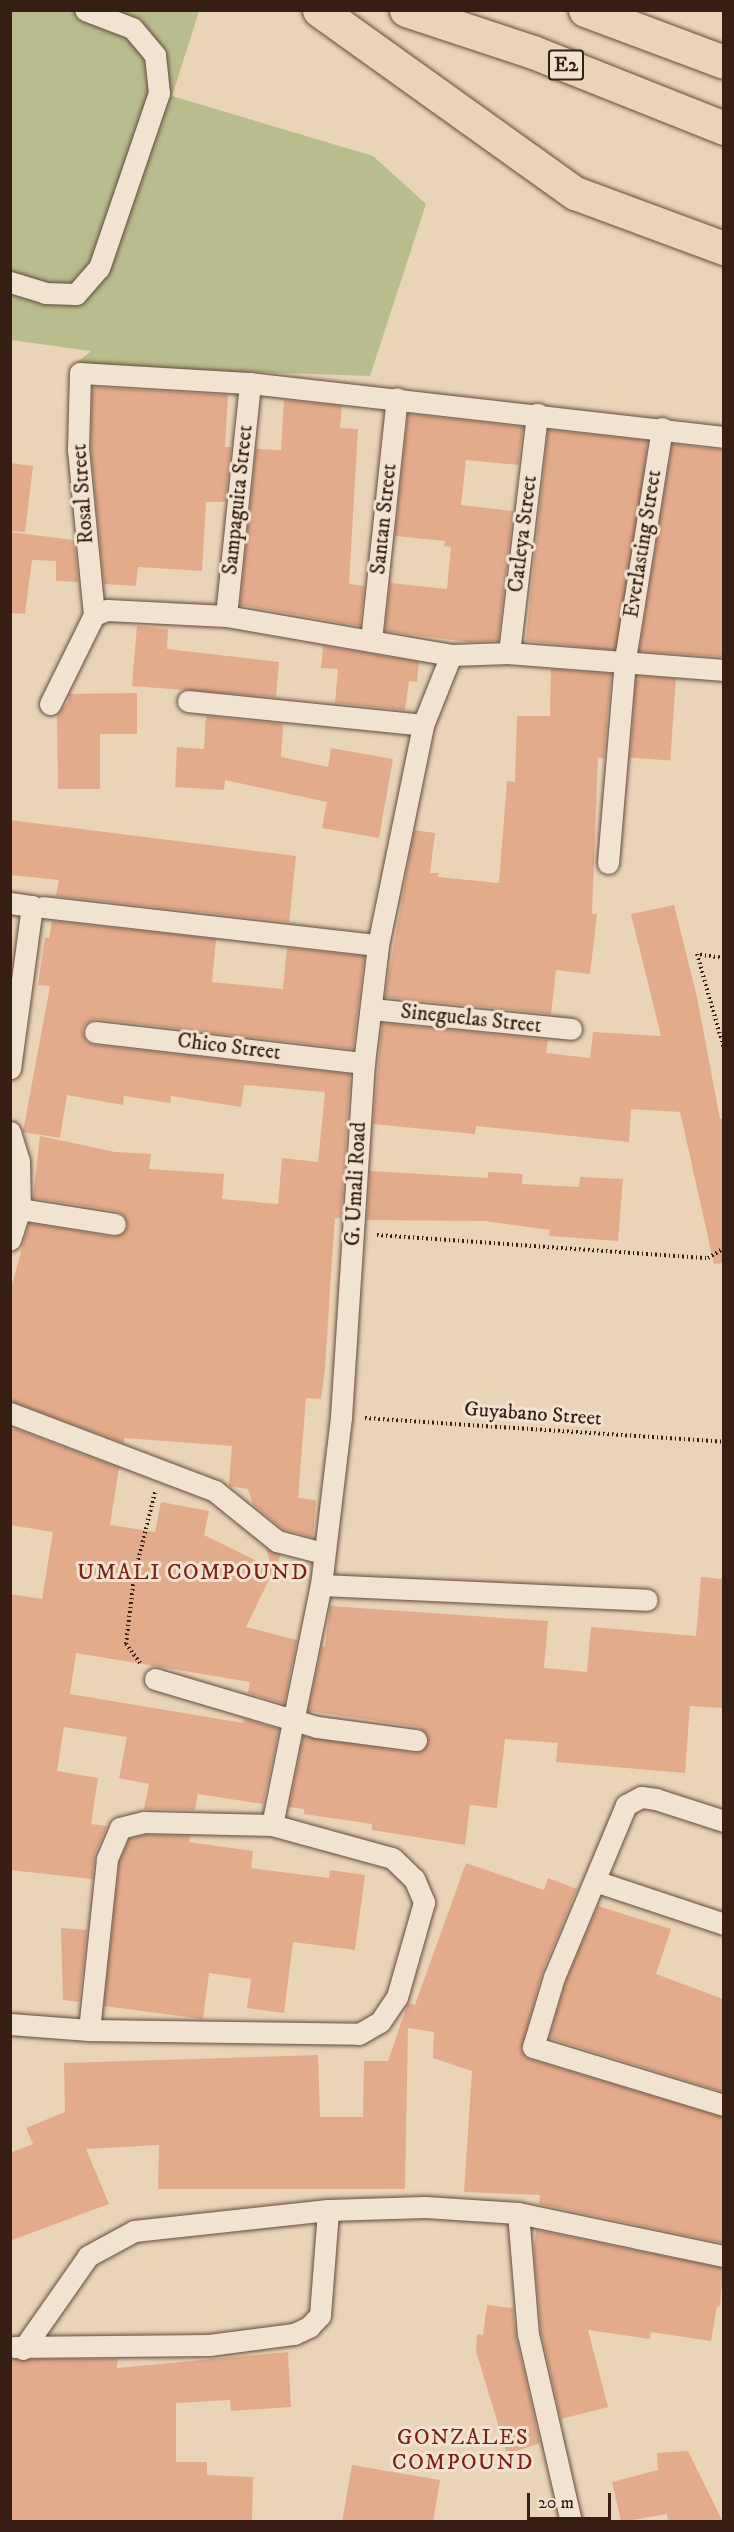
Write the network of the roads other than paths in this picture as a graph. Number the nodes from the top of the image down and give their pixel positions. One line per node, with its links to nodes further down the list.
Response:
1 (85, 10): 8 (street)
2 (319, 10): 7 (highway)
3 (406, 10): 6 (highway, E2)
4 (585, 10): 5 (highway)
5 (723, 62)
6 (723, 128)
7 (723, 248)
8 (10, 282)
9 (250, 383): 10 (street); 14 (street, Rosal Street); 15 (street, Sampaguita Street)
10 (397, 398): 11 (street); 16 (street, Santan Street)
11 (537, 414): 12 (street); 17 (street, Catleya Street)
12 (662, 428): 13 (street); 19 (street, Everlasting Street)
13 (723, 437)
14 (94, 615): 15 (street); 22 (street)
15 (226, 616): 16 (street)
16 (371, 640): 18 (street)
17 (509, 653): 18 (street); 19 (street)
18 (451, 655): 23 (street, G. Umali Road)
19 (625, 660): 20 (street); 24 (street, Everlasting Street)
20 (723, 670)
21 (188, 701): 23 (street)
22 (50, 704)
23 (423, 725): 27 (street, G. Umali Road)
24 (608, 863)
25 (10, 903): 32 (street)
26 (43, 907): 27 (street)
27 (378, 945): 28 (street, G. Umali Road)
28 (372, 1009): 29 (street, Sineguelas Street); 31 (street, G. Umali Road)
29 (571, 1029)
30 (95, 1032): 31 (street, Chico Street)
31 (364, 1062): 38 (street, G. Umali Road)
32 (10, 1070)
33 (10, 1132): 34 (street)
34 (20, 1209): 35 (street); 36 (street)
35 (116, 1224)
36 (10, 1239)
37 (10, 1413): 38 (street)
38 (323, 1553): 39 (street, G. Umali Road)
39 (321, 1585): 40 (street); 42 (street, G. Umali Road)
40 (647, 1600)
41 (155, 1679): 42 (street)
42 (293, 1720): 43 (street); 45 (street, G. Umali Road)
43 (416, 1740)
44 (723, 1821): 46 (street)
45 (272, 1825): 49 (street); 49 (street)
46 (595, 1881): 47 (street); 50 (street)
47 (723, 1924)
48 (10, 2024): 49 (street)
49 (89, 2030)
50 (723, 2105)
51 (328, 2210): 52 (street); 54 (street); 54 (street)
52 (518, 2213): 53 (street); 55 (street)
53 (723, 2256)
54 (17, 2348)
55 (572, 2522)

